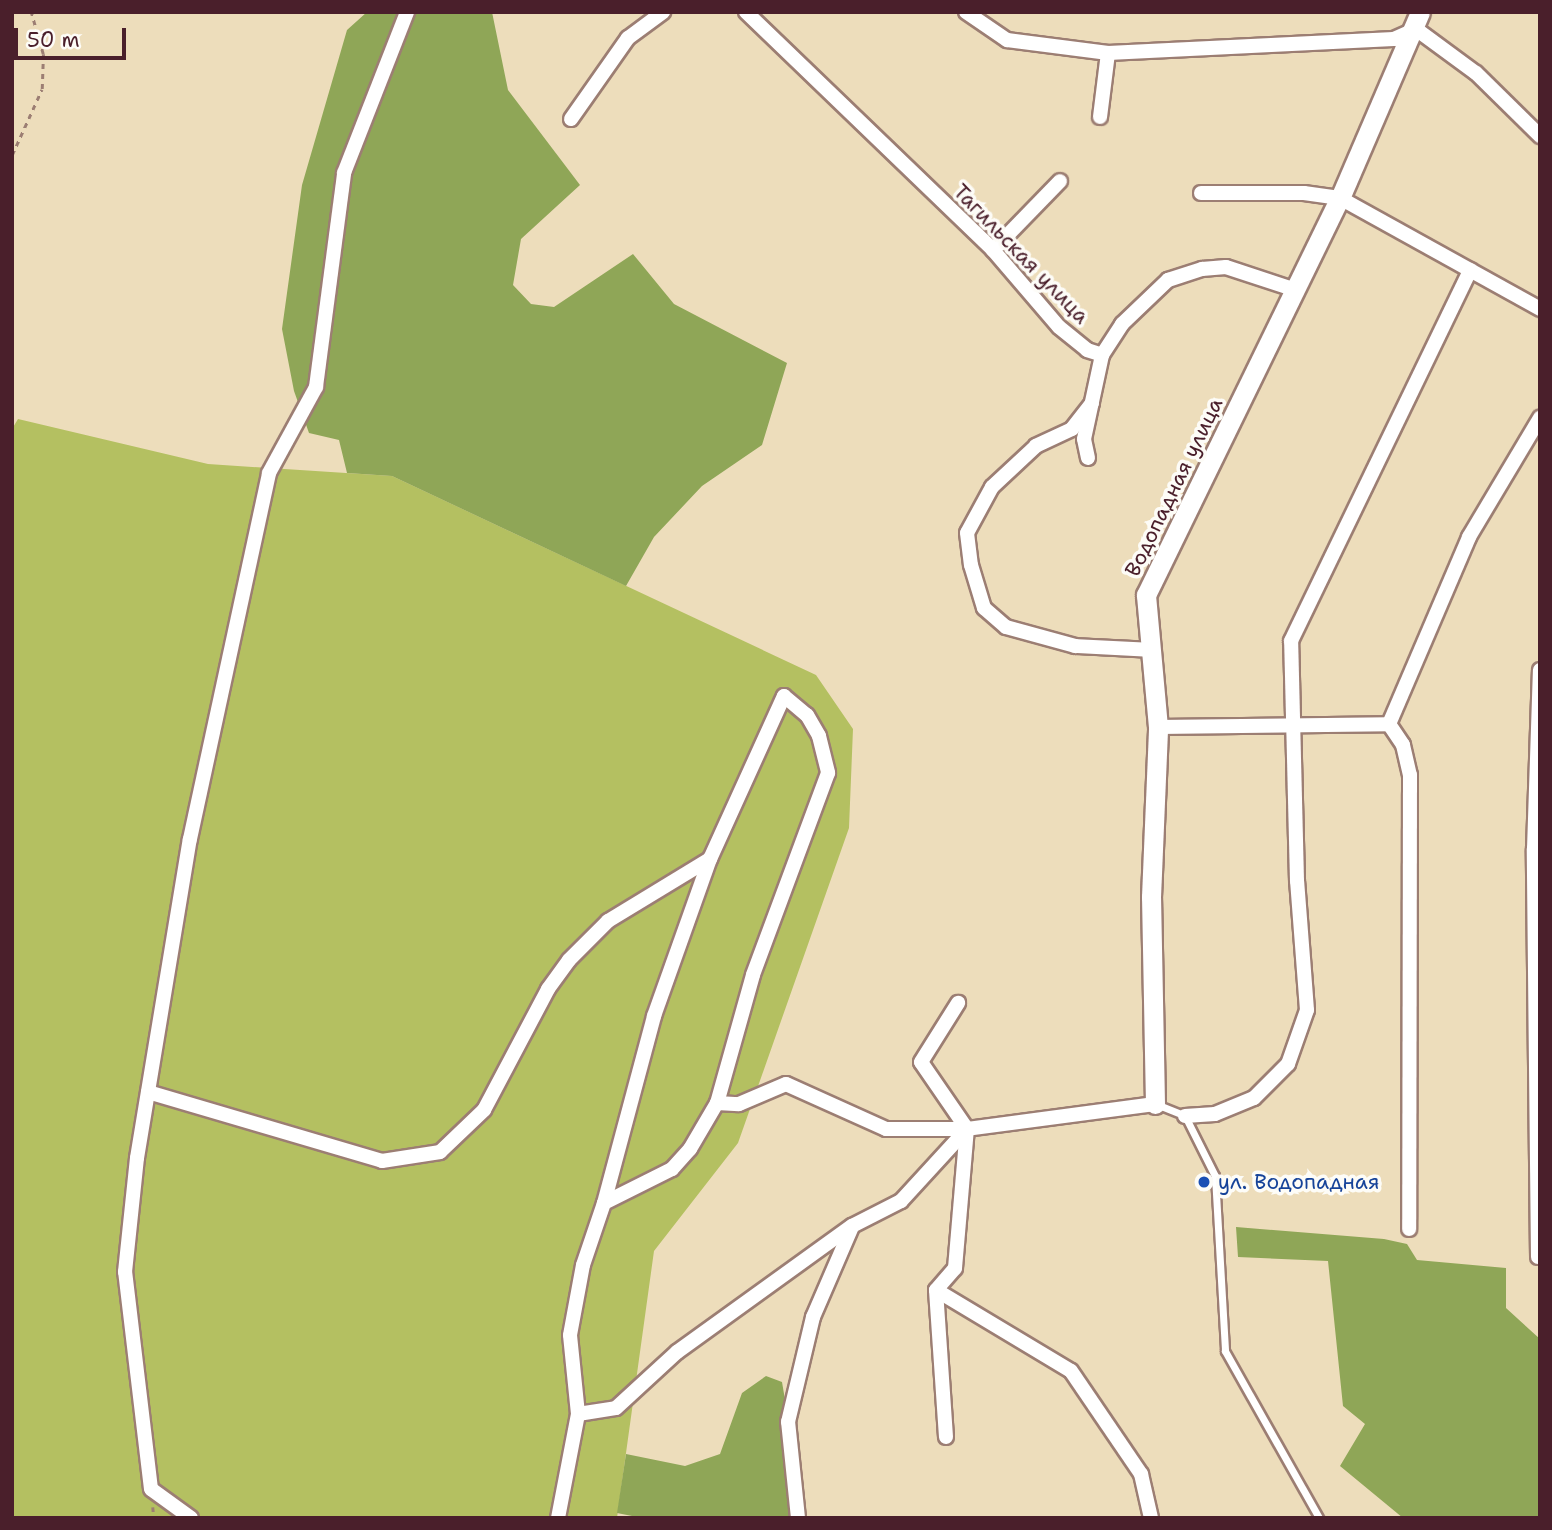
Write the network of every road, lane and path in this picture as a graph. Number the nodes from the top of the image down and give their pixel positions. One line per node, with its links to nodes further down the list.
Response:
1 (31, 12): 11 (path)
2 (407, 12): 30 (street)
3 (663, 12): 9 (street)
4 (746, 12): 15 (street, Тагильская улица)
5 (966, 12): 7 (street)
6 (1418, 21): 7 (street); 10 (street); 14 (street, Водопадная улица)
7 (1108, 53): 8 (street)
8 (1100, 117)
9 (571, 119)
10 (1540, 136)
11 (12, 155)
12 (1060, 181): 15 (street)
13 (1202, 193): 14 (street)
14 (1340, 198): 16 (street); 17 (street, Водопадная улица)
15 (993, 250): 19 (street, Тагильская улица)
16 (1470, 270): 18 (street); 26 (street)
17 (1296, 290): 19 (street, Тагильская улица); 23 (street, Водопадная улица)
18 (1540, 309)
19 (1102, 355): 20 (street)
20 (1092, 402): 22 (street); 23 (street)
21 (1540, 418): 25 (street)
22 (1088, 458)
23 (1151, 650): 27 (street, Водопадная улица)
24 (1540, 670): 38 (street)
25 (1389, 724): 26 (street); 37 (street)
26 (1292, 725): 27 (street); 33 (street)
27 (1158, 727): 32 (street, Водопадная улица)
28 (710, 859): 30 (street); 31 (street); 35 (street)
29 (958, 1003): 34 (street)
30 (148, 1092): 42 (street)
31 (718, 1103): 34 (street); 35 (street)
32 (1155, 1104): 33 (lane); 34 (street)
33 (1185, 1116): 46 (lane)
34 (967, 1129): 36 (street); 39 (street)
35 (604, 1203): 40 (street)
36 (852, 1226): 40 (street); 44 (street)
37 (1409, 1229)
38 (1538, 1257)
39 (936, 1290): 41 (street); 45 (street)
40 (578, 1414): 43 (street)
41 (946, 1437)
42 (191, 1518)
43 (558, 1518)
44 (799, 1518)
45 (1152, 1518)
46 (1319, 1518)

